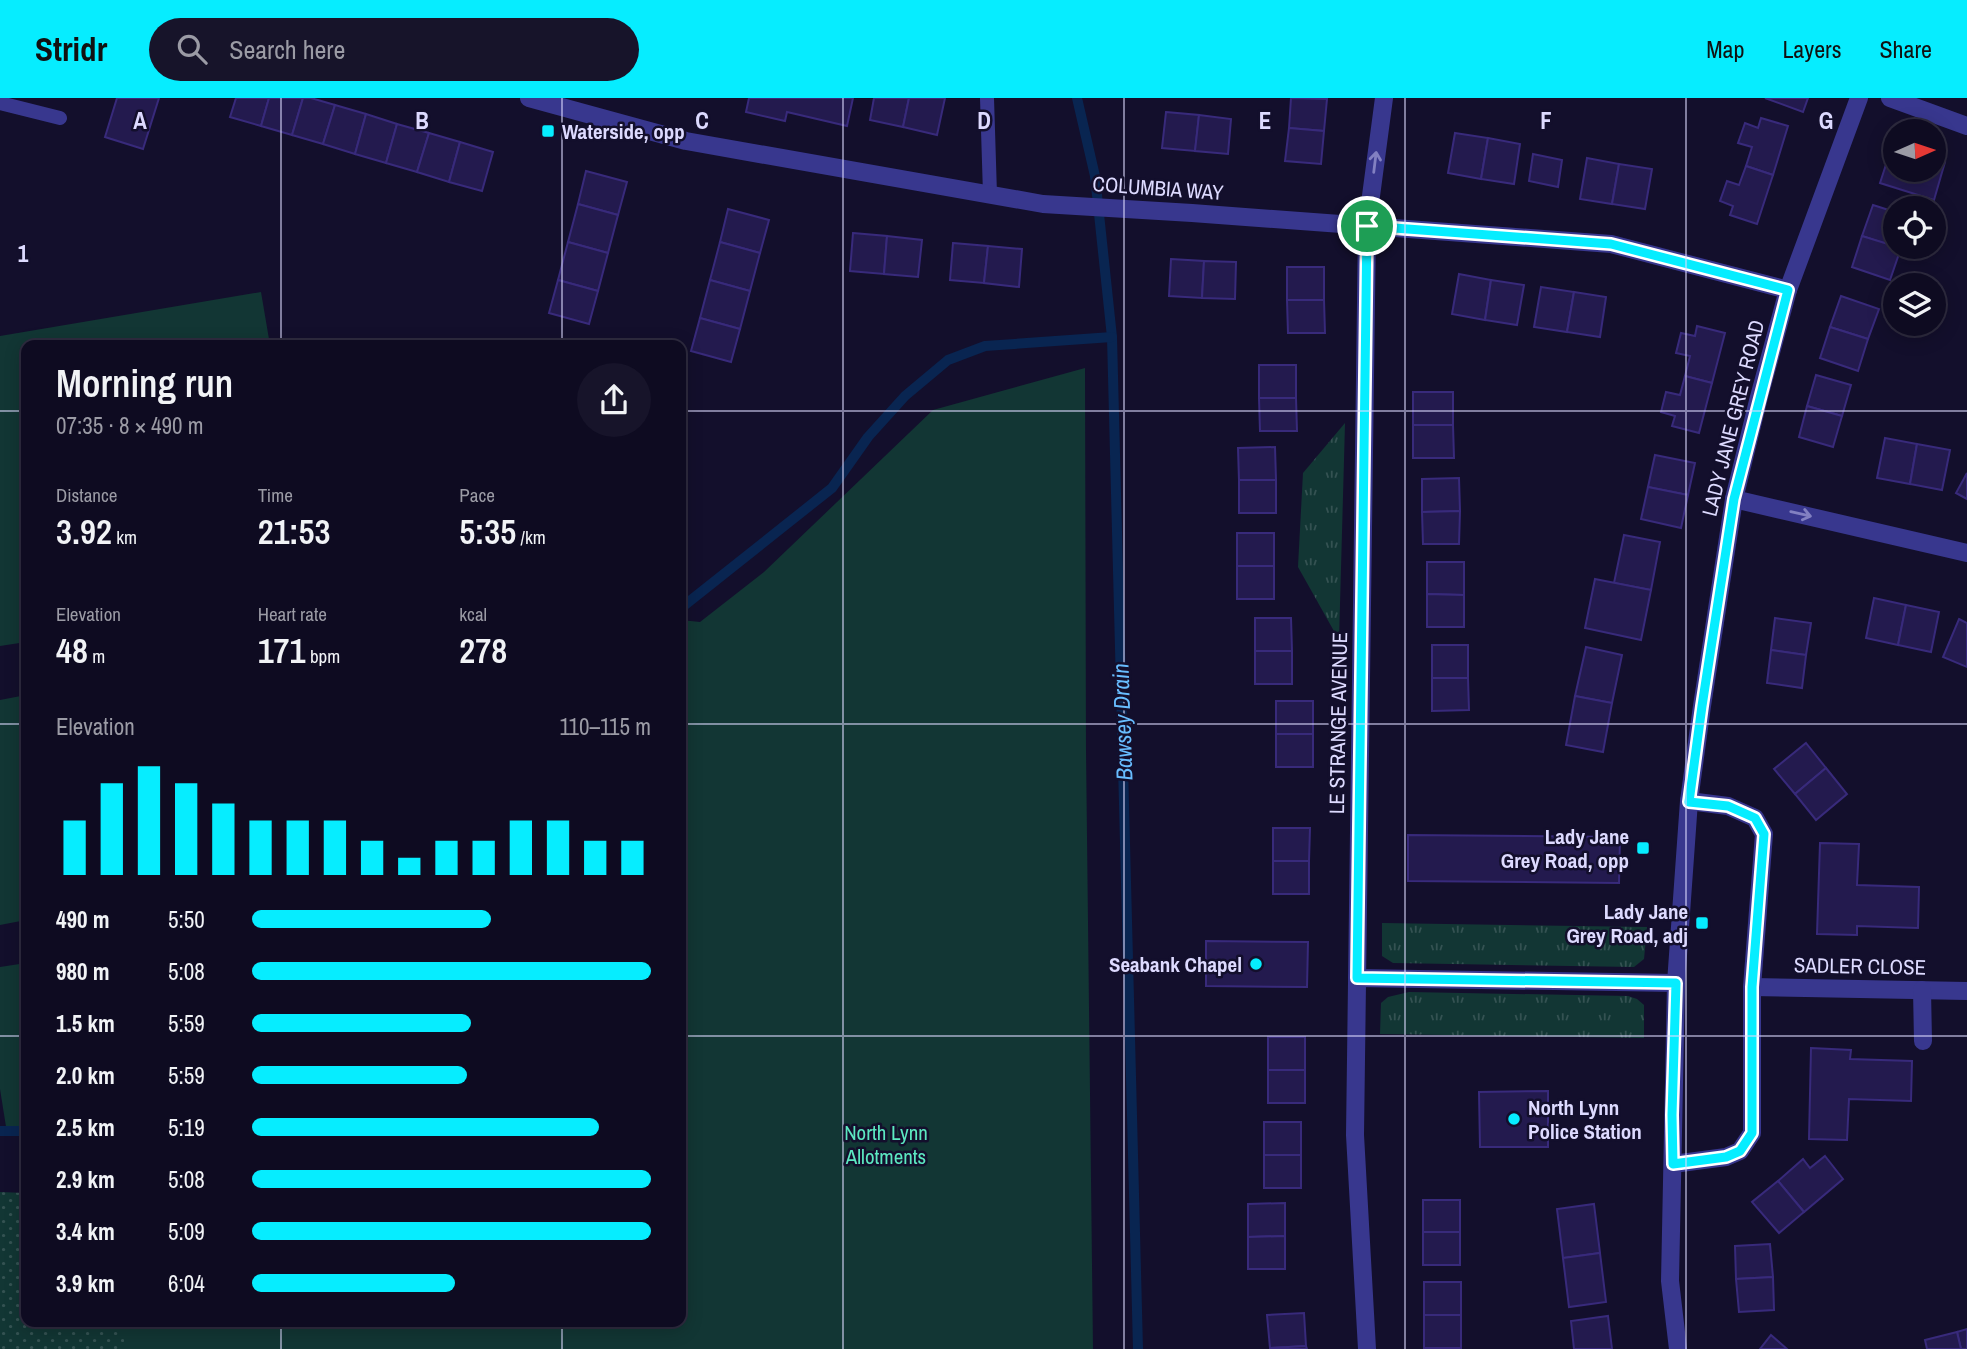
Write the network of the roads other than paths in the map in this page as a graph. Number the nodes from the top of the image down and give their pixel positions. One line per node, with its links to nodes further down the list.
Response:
1 (529, 98): 9 (street, COLUMBIA WAY)
2 (986, 98): 9 (lane)
3 (1384, 98): 10 (street, LE STRANGE AVENUE, one-way to 3)
4 (1859, 98): 11 (street, LADY JANE GREY ROAD)
5 (1890, 98): 8 (street)
6 (0, 103): 7 (lane)
7 (60, 118)
8 (1967, 126)
9 (990, 194): 10 (street, COLUMBIA WAY)
10 (1367, 226): 11 (street, COLUMBIA WAY); 15 (street, LE STRANGE AVENUE)
11 (1788, 290): 12 (street, LADY JANE GREY ROAD)
12 (1734, 499): 13 (street, one-way to 13); 14 (street, LADY JANE GREY ROAD)
13 (1967, 553)
14 (1689, 802): 16 (street, LADY JANE GREY ROAD); 17 (street)
15 (1357, 978): 16 (street); 22 (street, LE STRANGE AVENUE)
16 (1676, 983): 21 (street, LADY JANE GREY ROAD)
17 (1752, 987): 18 (street, SADLER CLOSE); 21 (street)
18 (1922, 990): 19 (street, SADLER CLOSE); 20 (street)
19 (1967, 991)
20 (1923, 1041)
21 (1673, 1164): 23 (street, LADY JANE GREY ROAD)
22 (1367, 1349)
23 (1678, 1349)

